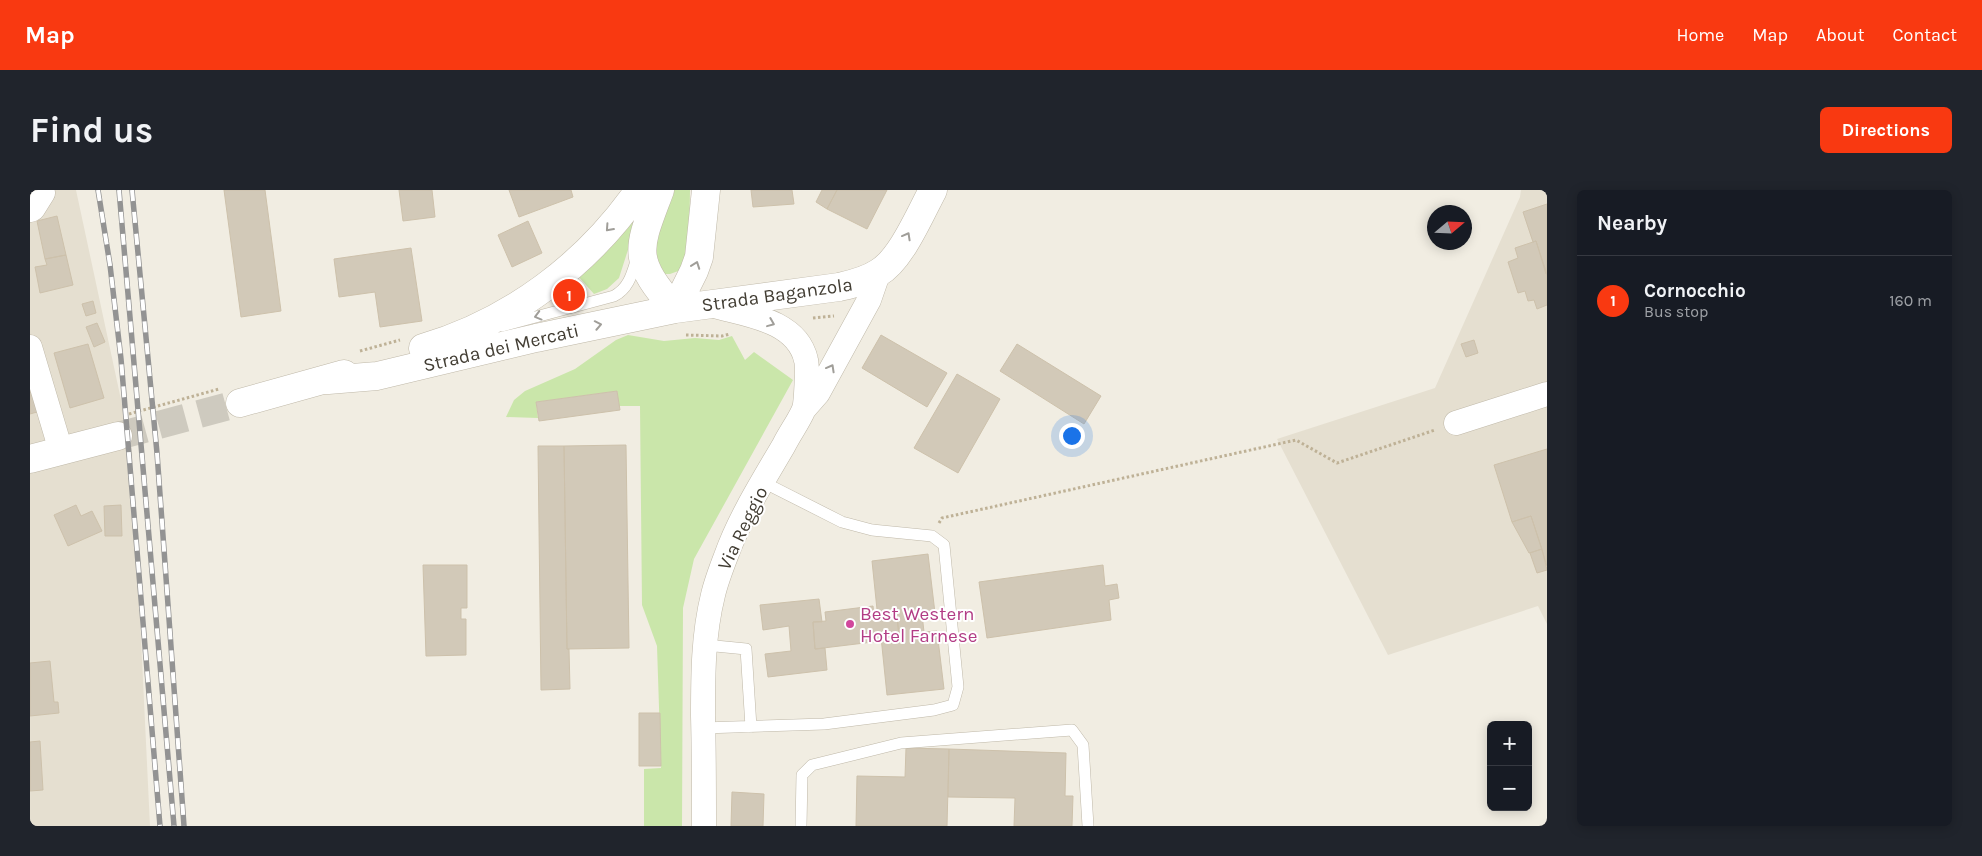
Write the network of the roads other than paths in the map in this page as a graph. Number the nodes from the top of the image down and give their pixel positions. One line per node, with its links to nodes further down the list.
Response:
1 (640, 190): 9 (street, Strada dei Mercati, one-way to 9)
2 (660, 190): 5 (street)
3 (706, 190): 8 (street, one-way to 3)
4 (933, 190): 6 (street, Strada Baganzola, one-way to 4)
5 (645, 230): 8 (street); 9 (lane, one-way to 9)
6 (878, 274): 7 (street, Strada Baganzola); 14 (street, Strada Baganzola, one-way to 6)
7 (707, 304): 8 (street, Strada Baganzola); 14 (street, Via Reggio, one-way to 14)
8 (674, 308): 11 (street, Strada dei Mercati, one-way to 8)
9 (464, 334): 11 (street, Strada dei Mercati)
10 (30, 347): 17 (street)
11 (328, 380): 13 (street, Strada dei Mercati)
12 (1547, 394): 15 (street)
13 (230, 396)
14 (804, 408): 19 (street, Via Reggio)
15 (1456, 423)
16 (121, 426): 17 (street)
17 (61, 451): 18 (street)
18 (30, 459)
19 (764, 482): 20 (street, Via Reggio); 22 (lane)
20 (705, 645): 21 (street, Via Reggio); 22 (lane)
21 (704, 728): 22 (lane); 23 (street, Via Reggio)
22 (751, 728)
23 (704, 826)
24 (801, 826): 25 (lane)
25 (1088, 826)

